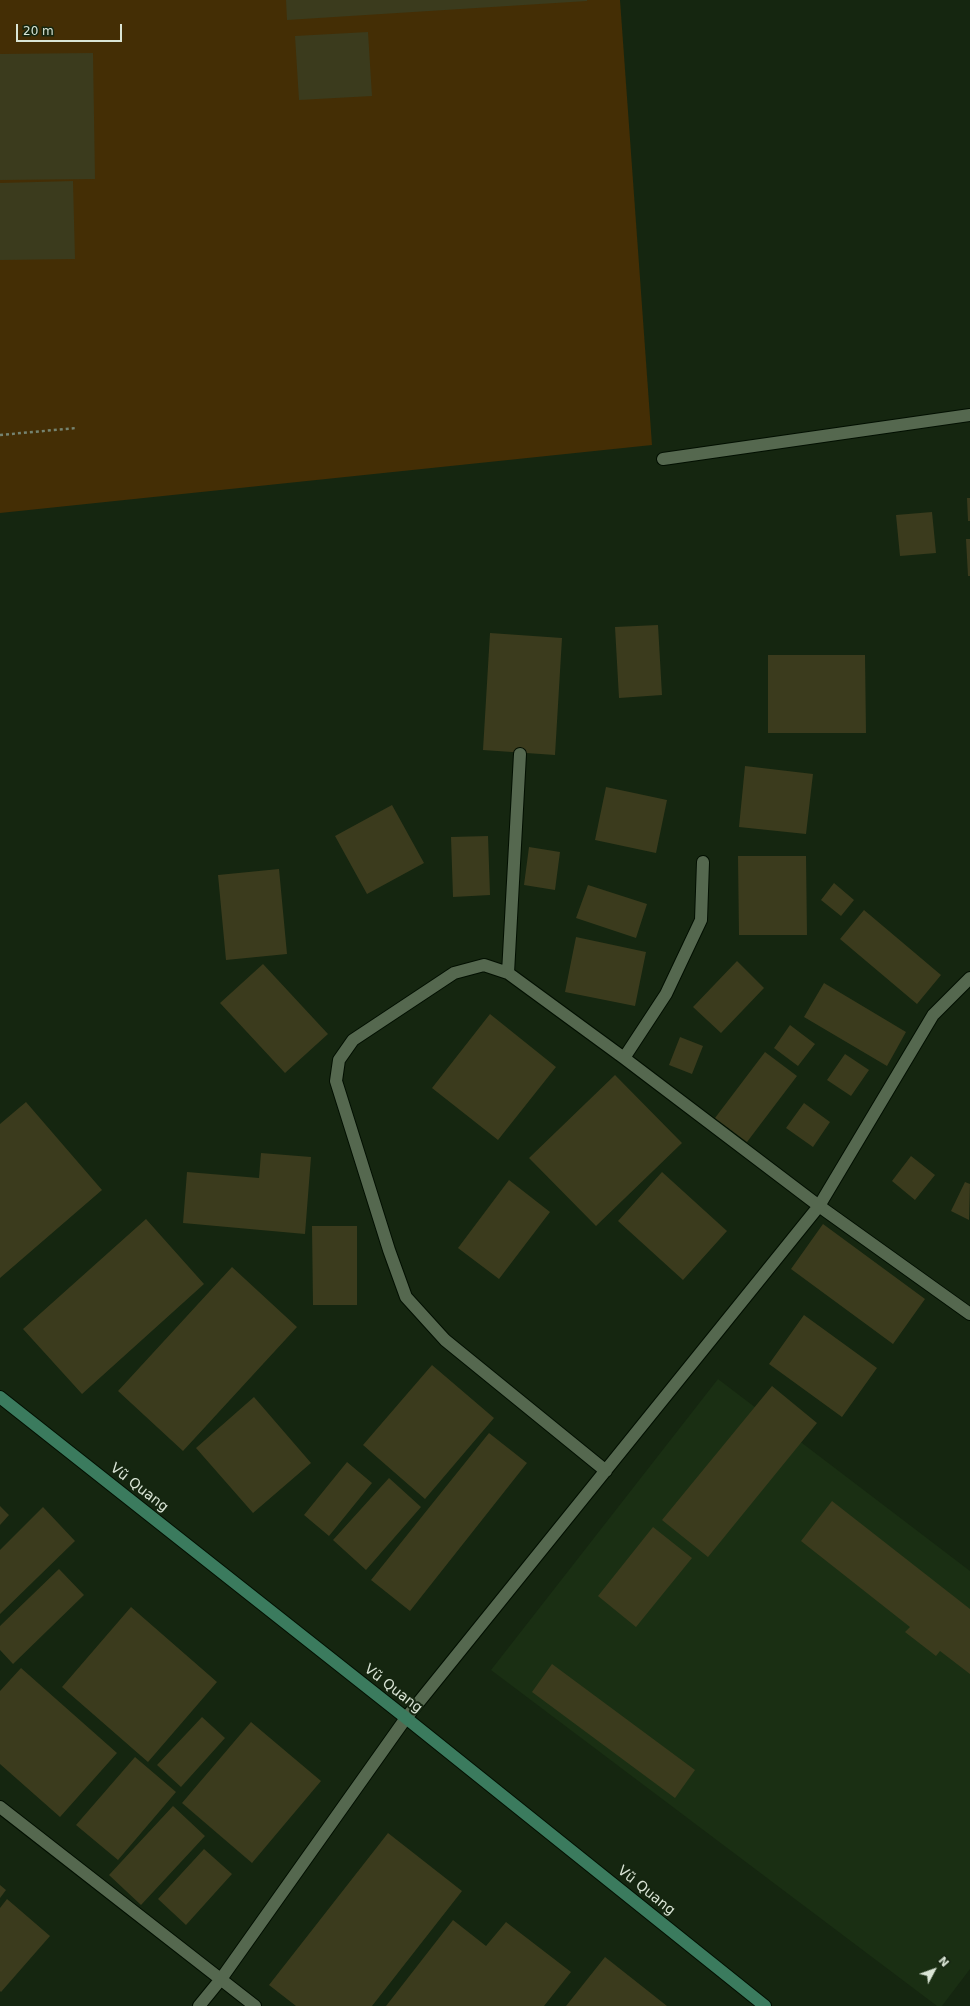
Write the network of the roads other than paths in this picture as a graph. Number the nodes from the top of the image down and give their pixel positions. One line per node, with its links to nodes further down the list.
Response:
1 (970, 415): 2 (street)
2 (664, 459)
3 (520, 754): 5 (street)
4 (703, 862): 7 (street)
5 (508, 973): 7 (street); 11 (street)
6 (970, 978): 8 (street)
7 (624, 1058): 8 (street)
8 (819, 1206): 9 (street); 11 (street)
9 (970, 1314)
10 (0, 1397): 12 (main road, Vũ Quang)
11 (606, 1472): 12 (street)
12 (406, 1718): 14 (street); 17 (main road, Vũ Quang)
13 (0, 1808): 14 (street)
14 (221, 1979): 15 (street); 16 (street)
15 (199, 2006)
16 (255, 2006)
17 (765, 2006)

